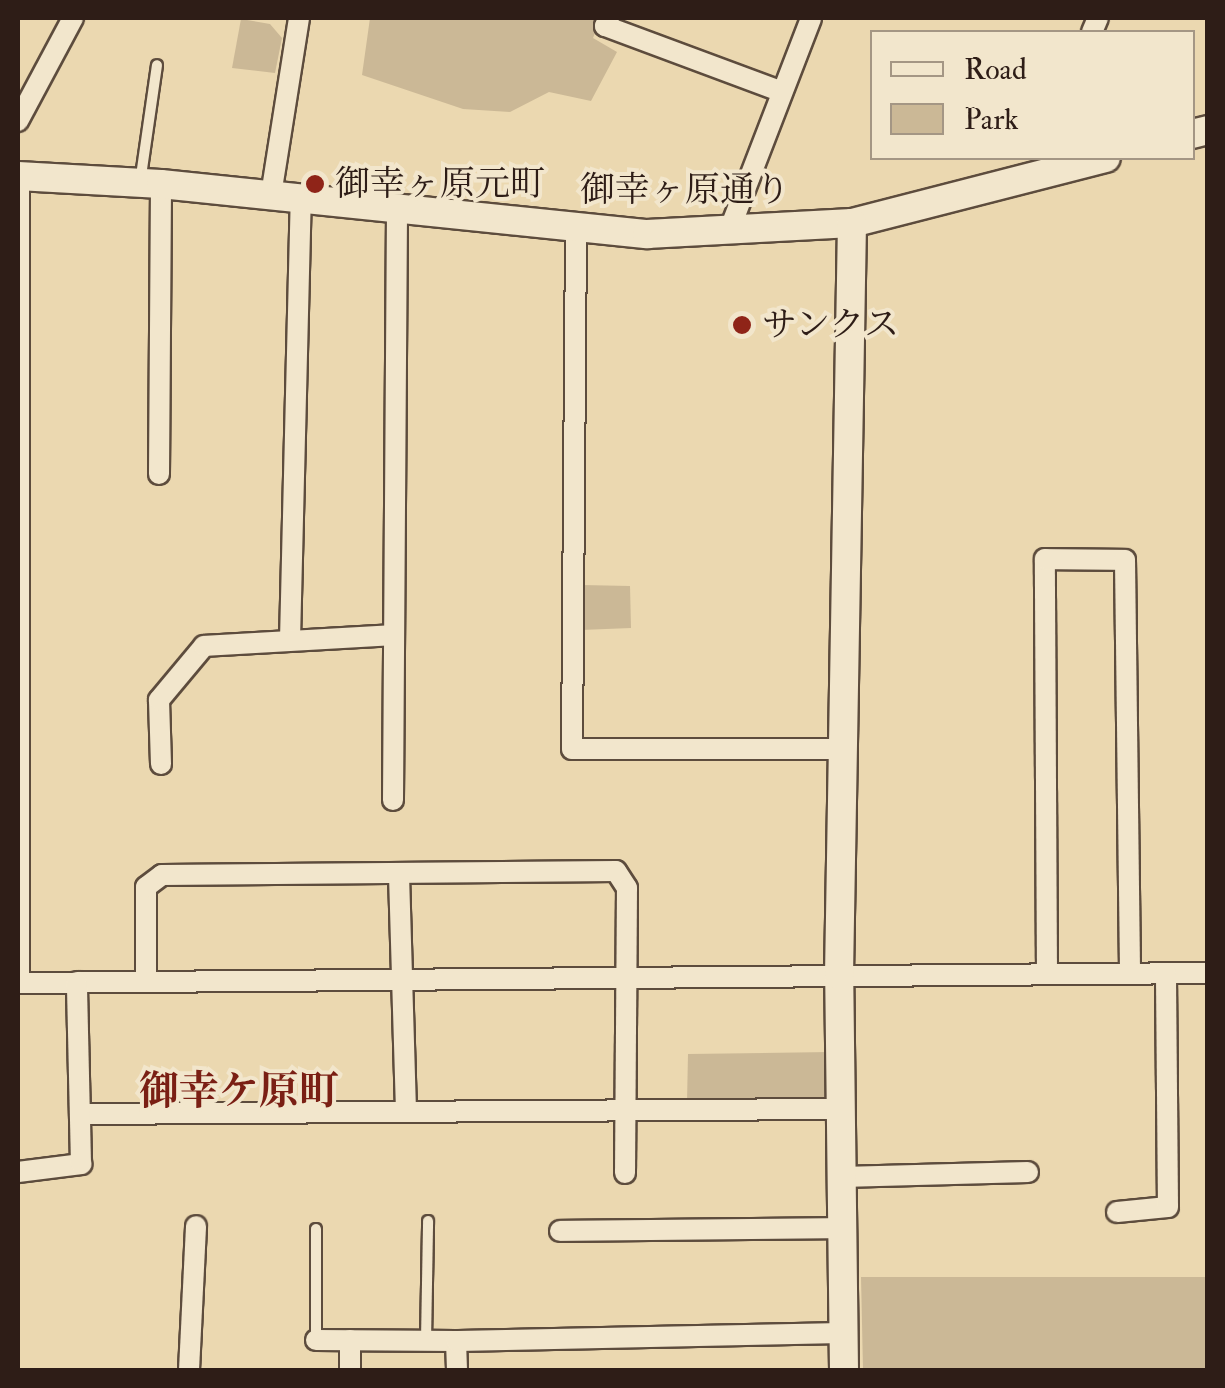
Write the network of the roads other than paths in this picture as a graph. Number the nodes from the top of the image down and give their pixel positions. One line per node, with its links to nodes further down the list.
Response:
1 (73, 18): 7 (street)
2 (300, 18): 12 (street)
3 (609, 18): 6 (street)
4 (811, 18): 6 (street)
5 (157, 65): 11 (lane)
6 (782, 92): 17 (street)
7 (18, 122)
8 (1092, 160): 9 (street, 御幸ヶ原通り)
9 (1036, 168): 15 (street, 御幸ヶ原通り)
10 (18, 176): 11 (street, 御幸ヶ原通り); 34 (street)
11 (150, 183): 12 (street, 御幸ヶ原通り); 18 (street)
12 (270, 196): 13 (street, 御幸ヶ原通り)
13 (301, 199): 14 (street, 御幸ヶ原通り); 20 (street)
14 (397, 209): 16 (street, 御幸ヶ原通り); 19 (street)
15 (852, 223): 17 (street, 御幸ヶ原通り); 21 (street)
16 (576, 230): 17 (street, 御幸ヶ原通り); 21 (street)
17 (729, 231)
18 (159, 474)
19 (394, 635): 20 (street); 23 (street)
20 (290, 640): 22 (street)
21 (843, 749): 29 (street)
22 (161, 764)
23 (394, 800)
24 (399, 876): 30 (street); 31 (street); 33 (street)
25 (1208, 973): 28 (street)
26 (1047, 974): 27 (street); 27 (street); 29 (street)
27 (1130, 974): 28 (street)
28 (1166, 974): 43 (street)
29 (840, 976): 30 (street); 35 (street)
30 (626, 977): 31 (street); 36 (street)
31 (404, 979): 33 (street); 37 (street)
32 (77, 982): 33 (street); 34 (street); 38 (street)
33 (146, 982)
34 (18, 983)
35 (841, 1108): 36 (street); 42 (street)
36 (624, 1110): 37 (street); 40 (street)
37 (406, 1111): 38 (street)
38 (80, 1114): 39 (street)
39 (18, 1172)
40 (624, 1172)
41 (1028, 1172): 42 (street)
42 (842, 1177): 46 (street)
43 (1117, 1212)
44 (428, 1221): 52 (lane)
45 (196, 1226): 54 (street)
46 (842, 1228): 48 (street); 49 (street)
47 (316, 1229): 50 (lane)
48 (560, 1231)
49 (844, 1332): 53 (street); 57 (street)
50 (316, 1340): 51 (street)
51 (350, 1340): 52 (street); 55 (street)
52 (426, 1340): 53 (street)
53 (456, 1341): 56 (street)
54 (189, 1370)
55 (350, 1370)
56 (458, 1370)
57 (844, 1370)

